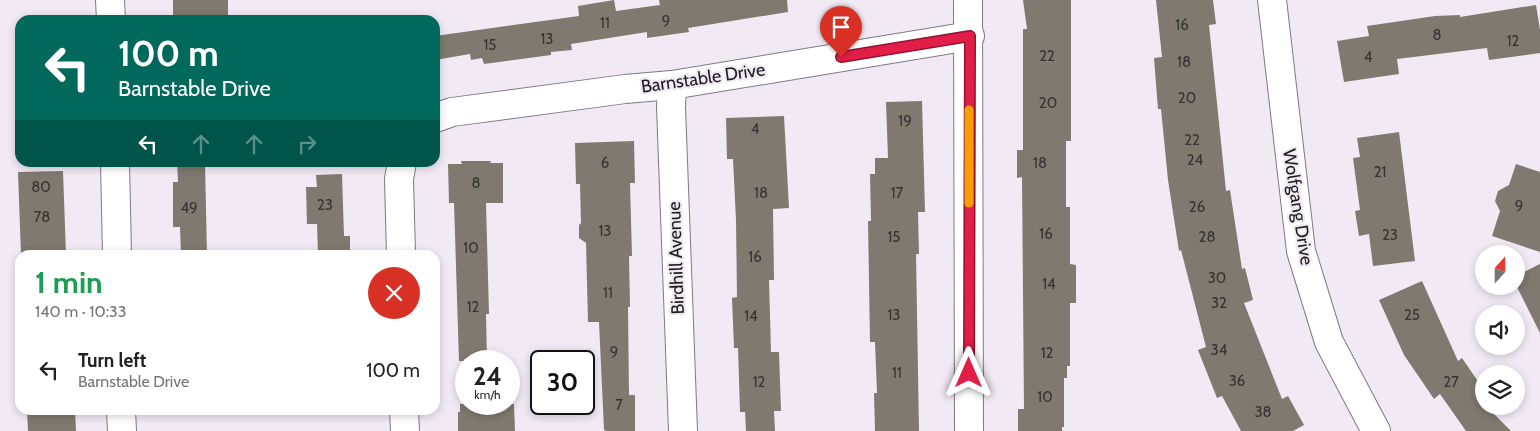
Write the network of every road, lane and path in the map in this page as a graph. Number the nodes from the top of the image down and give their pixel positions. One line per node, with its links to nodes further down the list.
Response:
1 (110, 0): 4 (street)
2 (968, 0): 5 (street)
3 (1272, 0): 18 (street, Wolfgang Drive)
4 (111, 15)
5 (970, 36): 6 (street, Barnstable Drive); 17 (street)
6 (672, 85): 7 (street, Barnstable Drive); 16 (street, Birdhill Avenue)
7 (440, 117)
8 (114, 167): 10 (street)
9 (401, 167): 11 (street)
10 (117, 250)
11 (401, 250)
12 (121, 415): 14 (street)
13 (404, 415): 15 (street)
14 (122, 431)
15 (405, 431)
16 (683, 431)
17 (969, 431)
18 (1376, 431)

